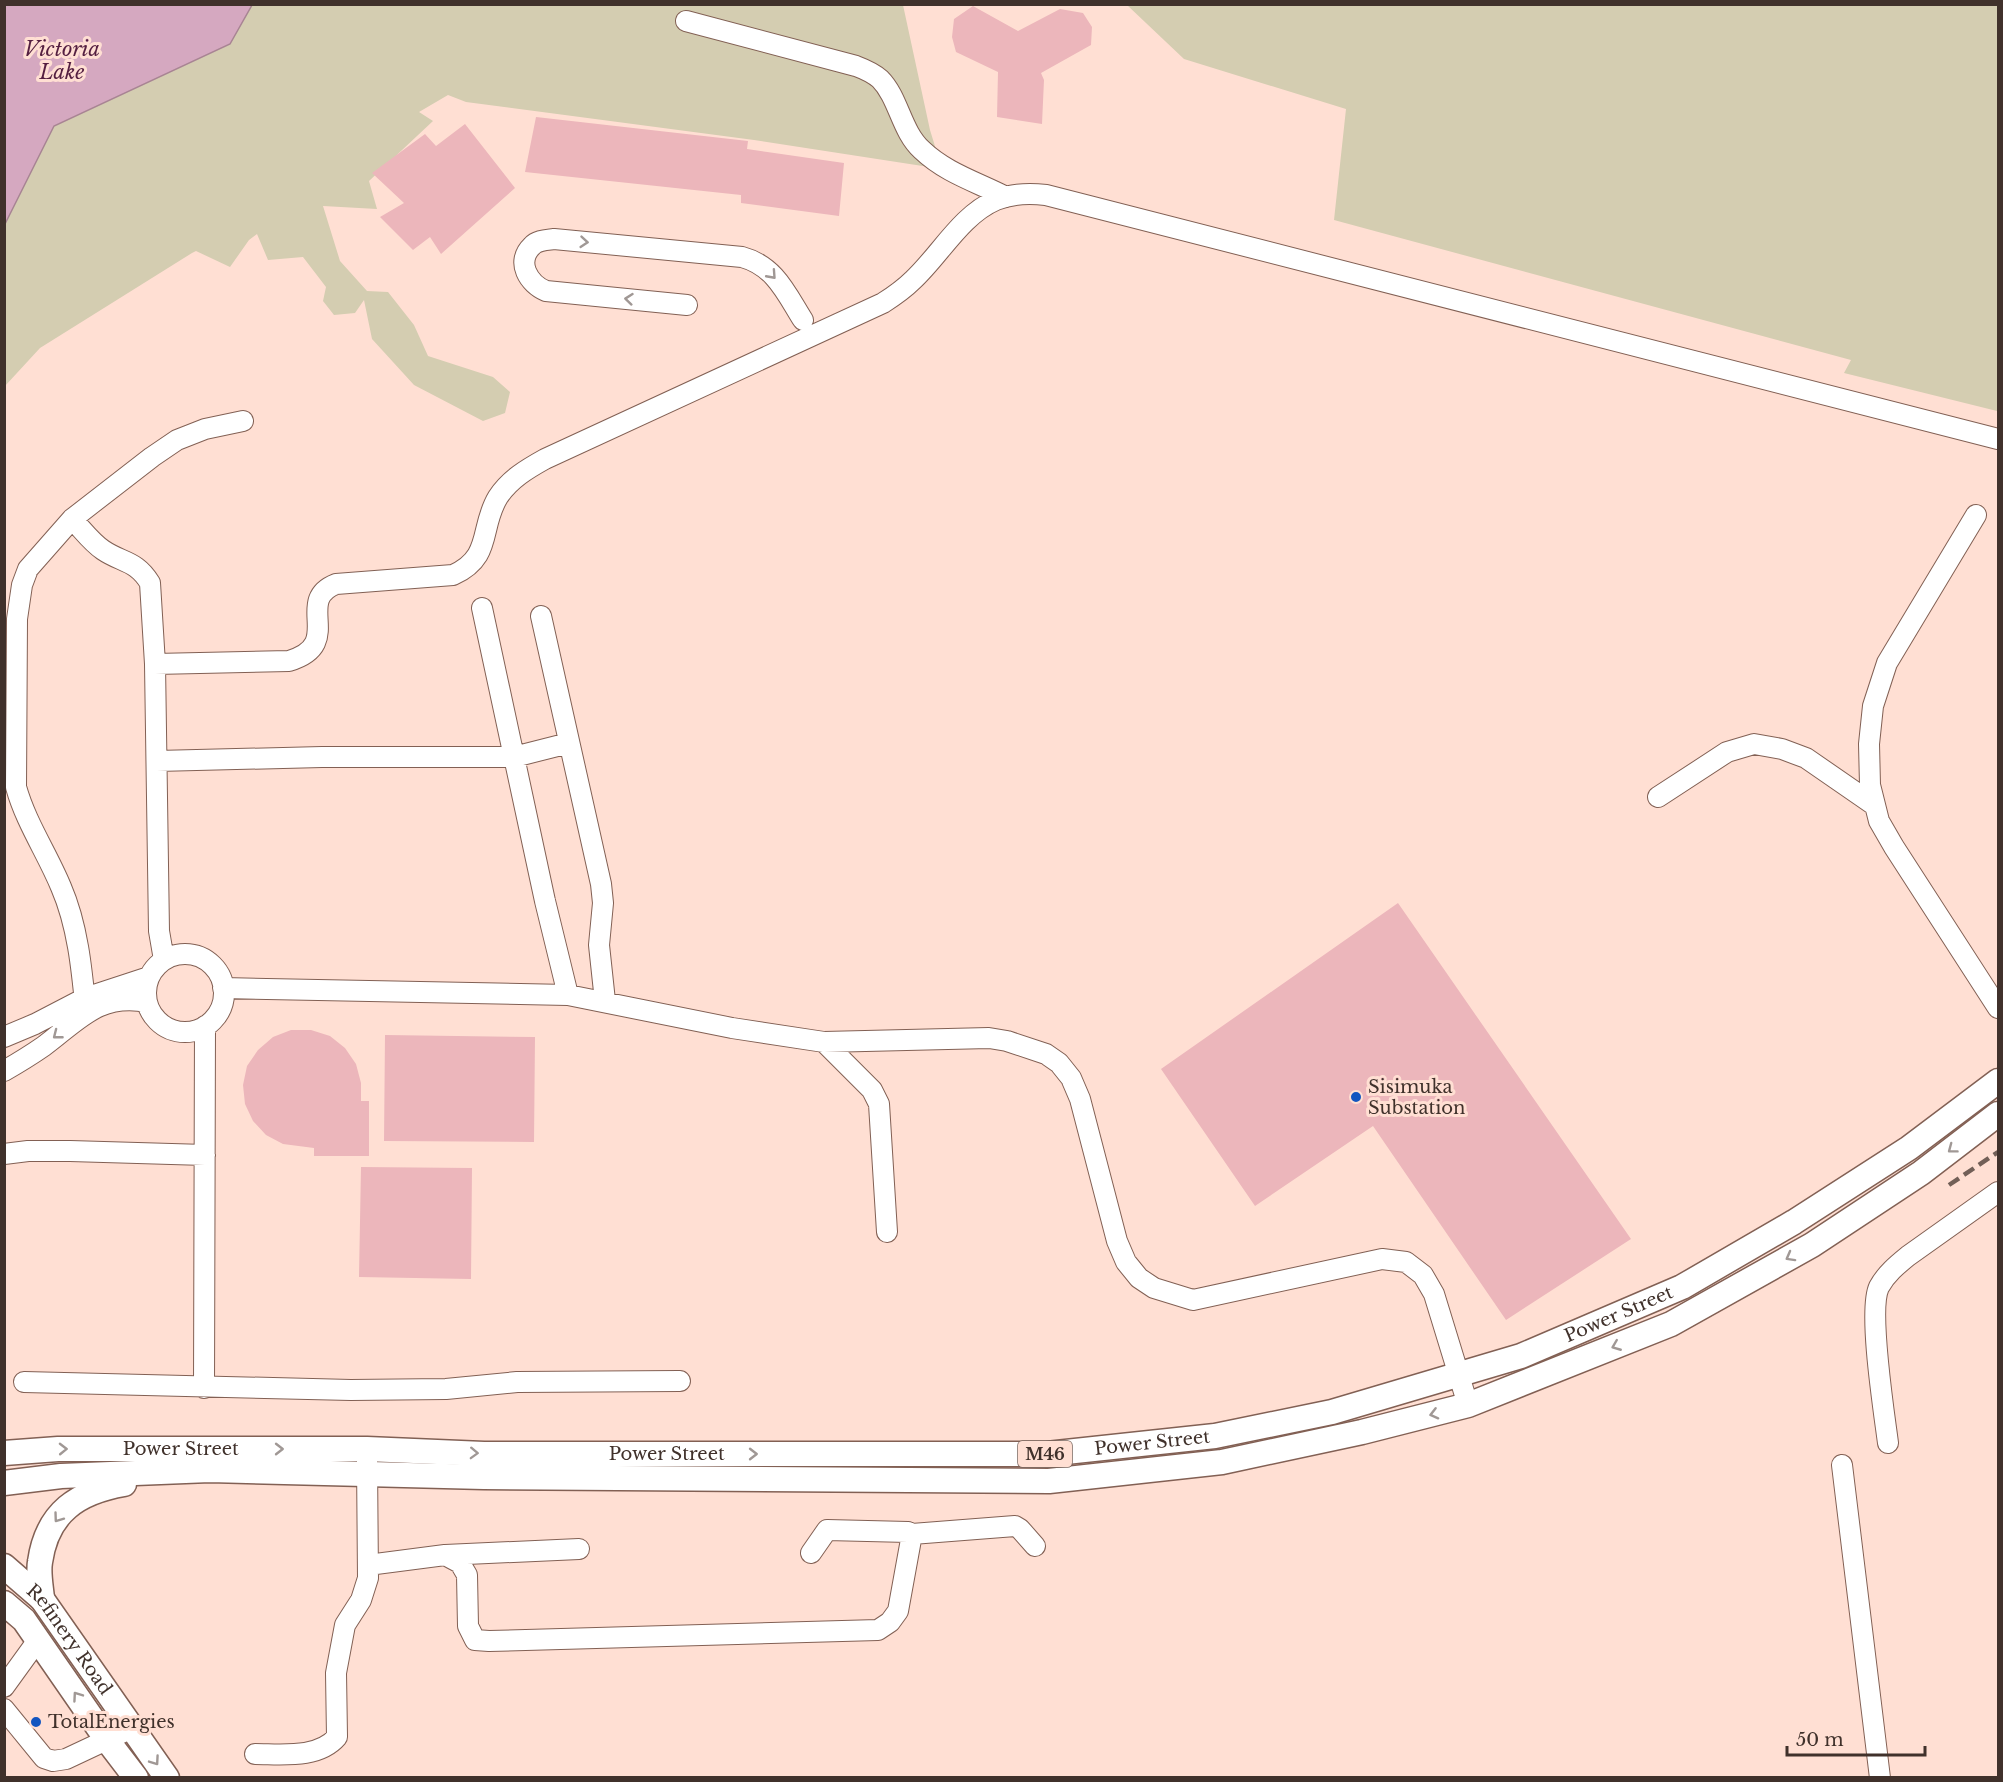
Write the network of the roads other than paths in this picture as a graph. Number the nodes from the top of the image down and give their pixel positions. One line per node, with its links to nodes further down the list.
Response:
1 (686, 21): 2 (street)
2 (1006, 197): 6 (street); 11 (street)
3 (687, 305): 4 (street, one-way to 4)
4 (803, 320)
5 (243, 421): 8 (street)
6 (1998, 439)
7 (1976, 515): 16 (street)
8 (72, 519): 11 (street); 23 (street)
9 (482, 608): 13 (street)
10 (541, 616): 12 (street)
11 (155, 664): 14 (street)
12 (569, 743): 13 (street); 21 (street)
13 (514, 757): 14 (street); 20 (street)
14 (157, 761): 17 (street)
15 (1658, 797): 16 (street)
16 (1874, 805): 24 (street)
17 (164, 960): 18 (street); 19 (street)
18 (149, 977): 22 (street); 23 (street)
19 (223, 988): 20 (street); 25 (street)
20 (568, 995): 21 (street)
21 (605, 1001): 27 (street)
22 (147, 1002): 23 (street); 25 (street)
23 (86, 1005): 26 (street); 28 (street, one-way to 28)
24 (1998, 1008)
25 (205, 1026): 33 (street)
26 (4, 1037)
27 (824, 1042): 36 (street); 37 (street)
28 (4, 1071)
29 (1998, 1081): 31 (main road, Power Street / M46)
30 (1998, 1114): 34 (main road, Power Street / M46, one-way to 34)
31 (1910, 1148): 34 (main road); 37 (main road, Power Street / M46)
32 (4, 1154): 33 (street)
33 (205, 1155): 40 (street)
34 (1921, 1173): 41 (main road, Power Street / M46, one-way to 41)
35 (1998, 1192): 43 (street)
36 (887, 1232)
37 (1458, 1375): 41 (street); 42 (main road, Power Street / M46)
38 (680, 1381): 40 (street)
39 (24, 1382): 40 (street)
40 (204, 1388)
41 (1468, 1405): 47 (main road, Power Street / M46, one-way to 47)
42 (1215, 1436): 46 (main road, Power Street / M46, one-way to 42); 47 (main road)
43 (1887, 1443)
44 (367, 1449): 45 (main road, Power Street / M46, one-way to 44); 46 (main road, Power Street / M46, one-way to 46); 50 (street)
45 (4, 1453)
46 (725, 1454): 51 (main road)
47 (1222, 1462): 51 (main road, Power Street / M46)
48 (1842, 1465): 70 (street)
49 (210, 1470): 50 (main road, Power Street / M46); 52 (main road, Power Street / M46); 60 (main road, one-way to 60)
50 (367, 1474): 51 (main road, Power Street / M46); 58 (street)
51 (726, 1480)
52 (4, 1483)
53 (912, 1534): 54 (street); 56 (street); 57 (street)
54 (1035, 1546)
55 (579, 1548): 57 (street)
56 (811, 1553)
57 (445, 1555): 58 (street)
58 (368, 1565): 67 (street)
59 (4, 1566): 60 (main road, Refinery Road)
60 (42, 1599): 65 (main road, Refinery Road)
61 (4, 1603): 62 (main road, Refinery Road)
62 (38, 1640): 63 (street); 66 (main road, Refinery Road, one-way to 62)
63 (4, 1687)
64 (4, 1709): 66 (street)
65 (132, 1728): 66 (street); 69 (main road, Refinery Road, one-way to 69)
66 (107, 1740): 68 (main road, Refinery Road)
67 (255, 1754)
68 (136, 1778)
69 (167, 1778)
70 (1880, 1778)

